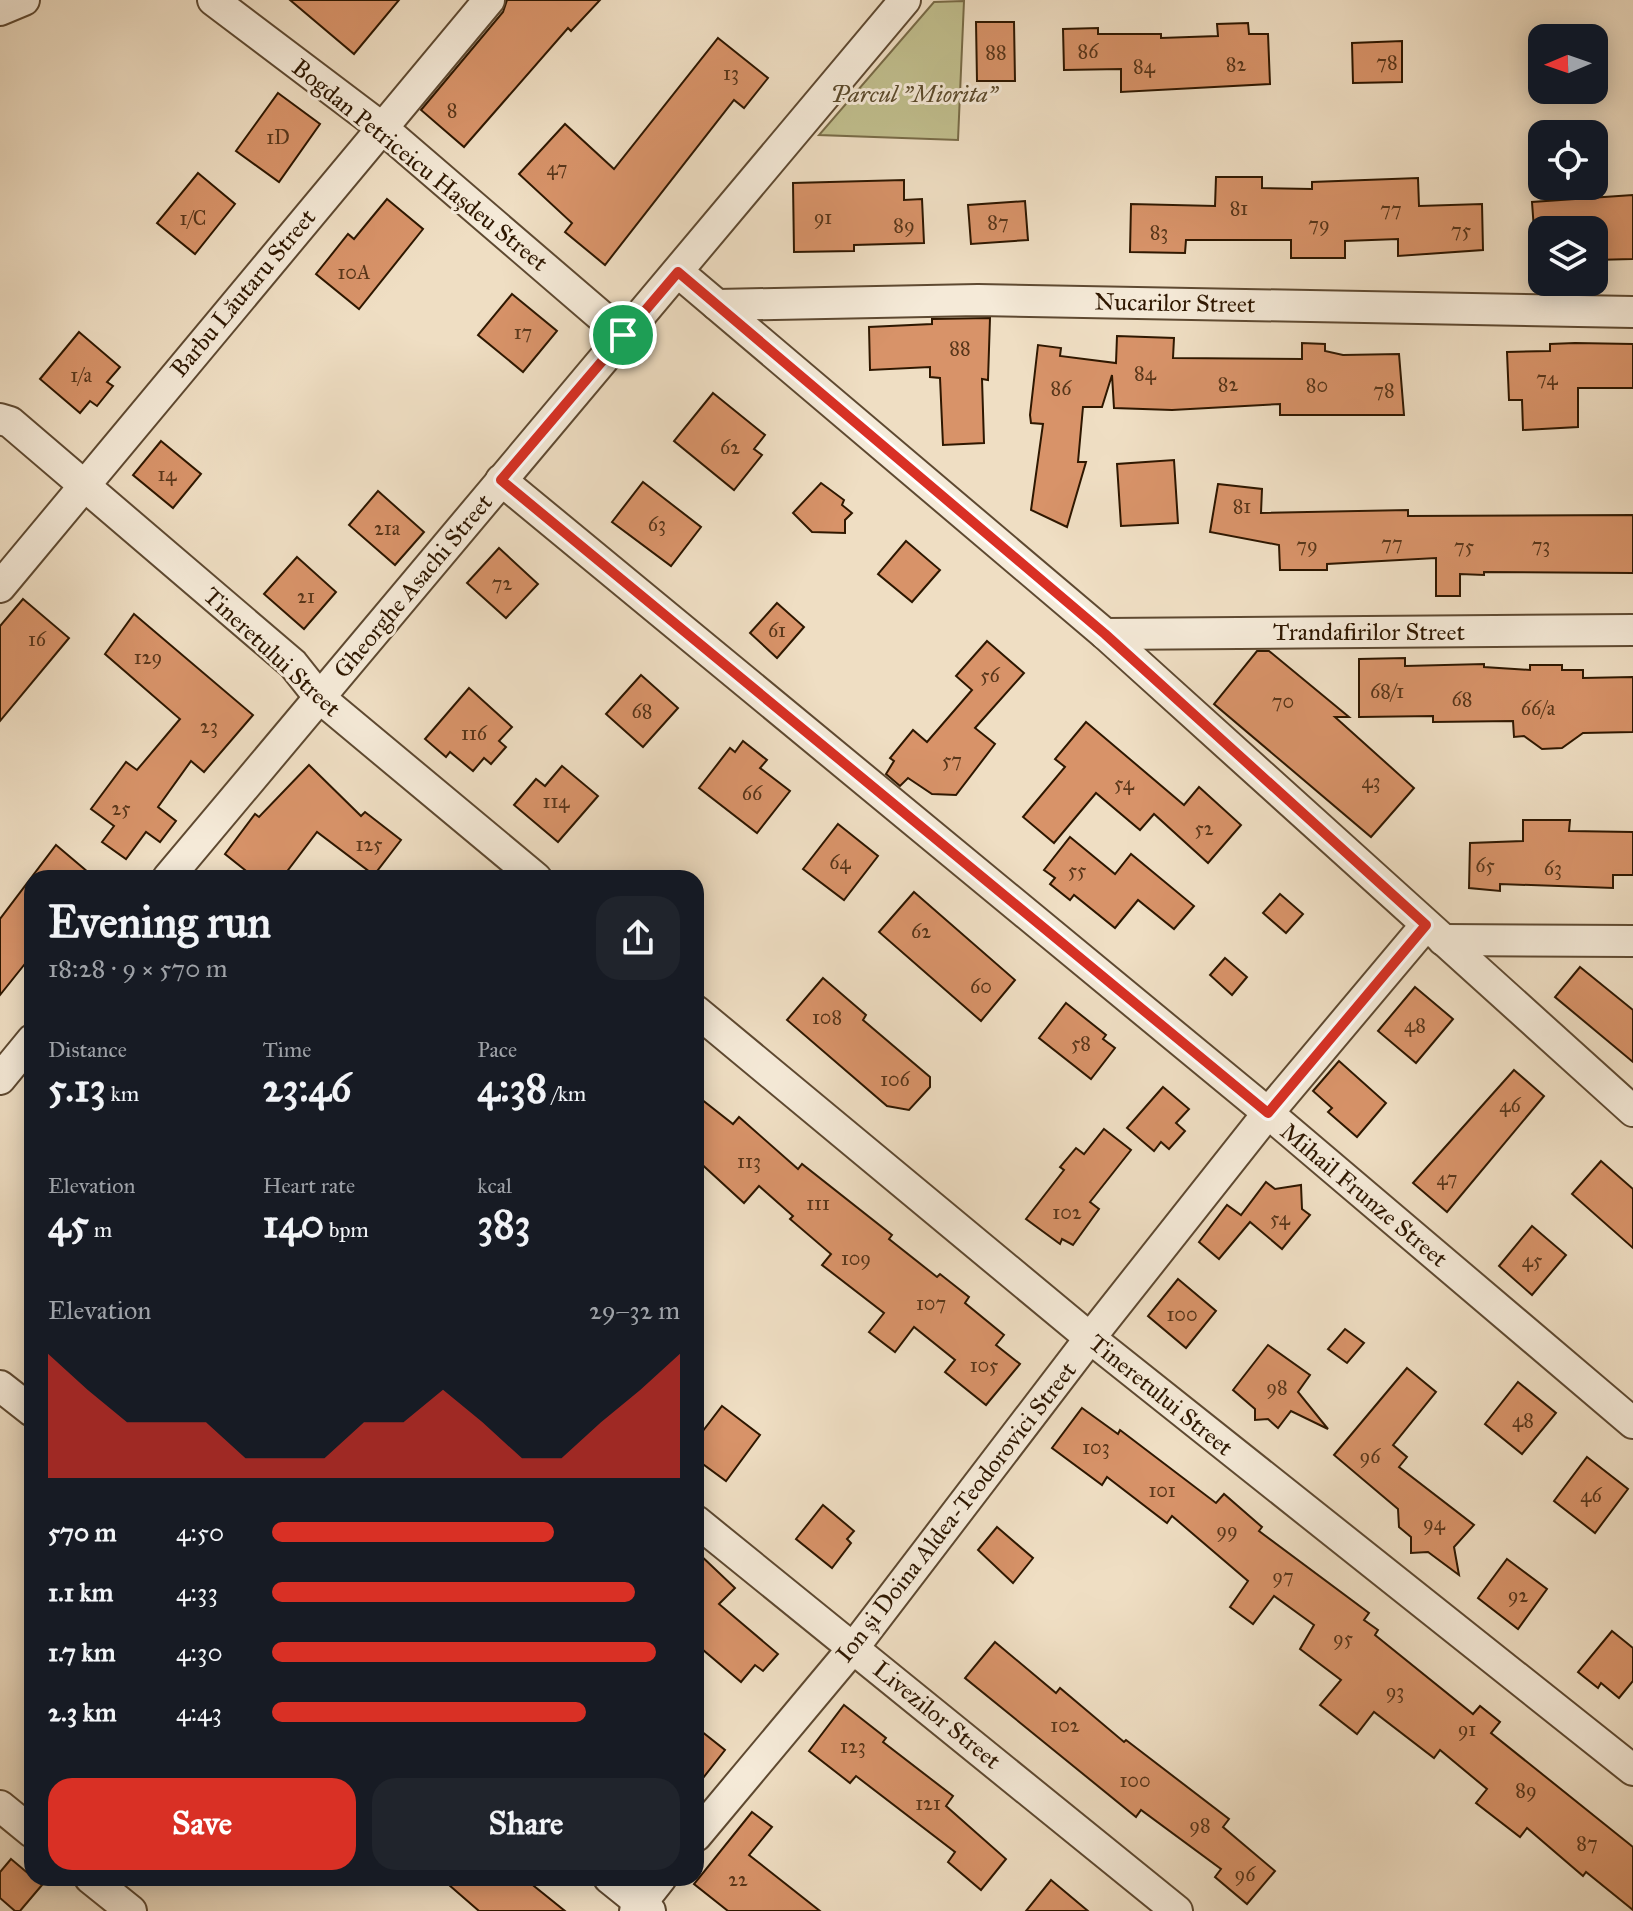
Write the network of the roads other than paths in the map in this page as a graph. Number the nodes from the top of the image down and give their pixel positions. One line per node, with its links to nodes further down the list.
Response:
1 (24, 0): 5 (street)
2 (213, 0): 6 (street, Bogdan Petriceicu Hașdeu Street)
3 (489, 0): 6 (street, Barbu Lăutaru Street)
4 (905, 0): 7 (street, Gheorghe Asachi Street)
5 (0, 10)
6 (381, 127): 10 (street, Bogdan Petriceicu Hașdeu Street); 13 (street, Barbu Lăutaru Street)
7 (678, 272): 8 (street); 10 (street, Gheorghe Asachi Street)
8 (717, 305): 9 (street, Nucarilor Street); 16 (street)
9 (1633, 312)
10 (623, 335): 12 (street, Gheorghe Asachi Street)
11 (0, 419): 13 (street, Tineretului Street)
12 (501, 480): 17 (street, Gheorghe Asachi Street); 26 (street, Mihail Frunze Street)
13 (85, 484): 14 (street, Barbu Lăutaru Street); 17 (street, Tineretului Street)
14 (0, 587)
15 (1633, 630): 16 (street, Trandafirilor Street)
16 (1105, 634): 20 (street)
17 (320, 698): 18 (street, Gheorghe Asachi Street); 19 (street, Tineretului Street)
18 (175, 870)
19 (526, 870)
20 (1434, 932): 21 (street); 25 (street); 26 (street, Ion și Doina Aldea-Teodorovici Street)
21 (1633, 941)
22 (704, 1018): 27 (street, Tineretului Street)
23 (24, 1050): 24 (street)
24 (0, 1079)
25 (1633, 1111)
26 (1268, 1113): 27 (street, Ion și Doina Aldea-Teodorovici Street); 30 (street, Mihail Frunze Street)
27 (1090, 1338): 32 (street, Ion și Doina Aldea-Teodorovici Street); 33 (street, Tineretului Street)
28 (0, 1386): 29 (street)
29 (24, 1405)
30 (1633, 1423)
31 (704, 1527): 32 (street, Livezilor Street)
32 (854, 1647): 36 (street, Ion și Doina Aldea-Teodorovici Street); 42 (street, Livezilor Street)
33 (1633, 1770)
34 (0, 1806): 35 (street)
35 (24, 1826)
36 (704, 1826)
37 (100, 1886): 41 (street)
38 (618, 1886): 40 (street)
39 (656, 1886): 40 (street)
40 (642, 1908)
41 (131, 1911)
42 (1177, 1911)

